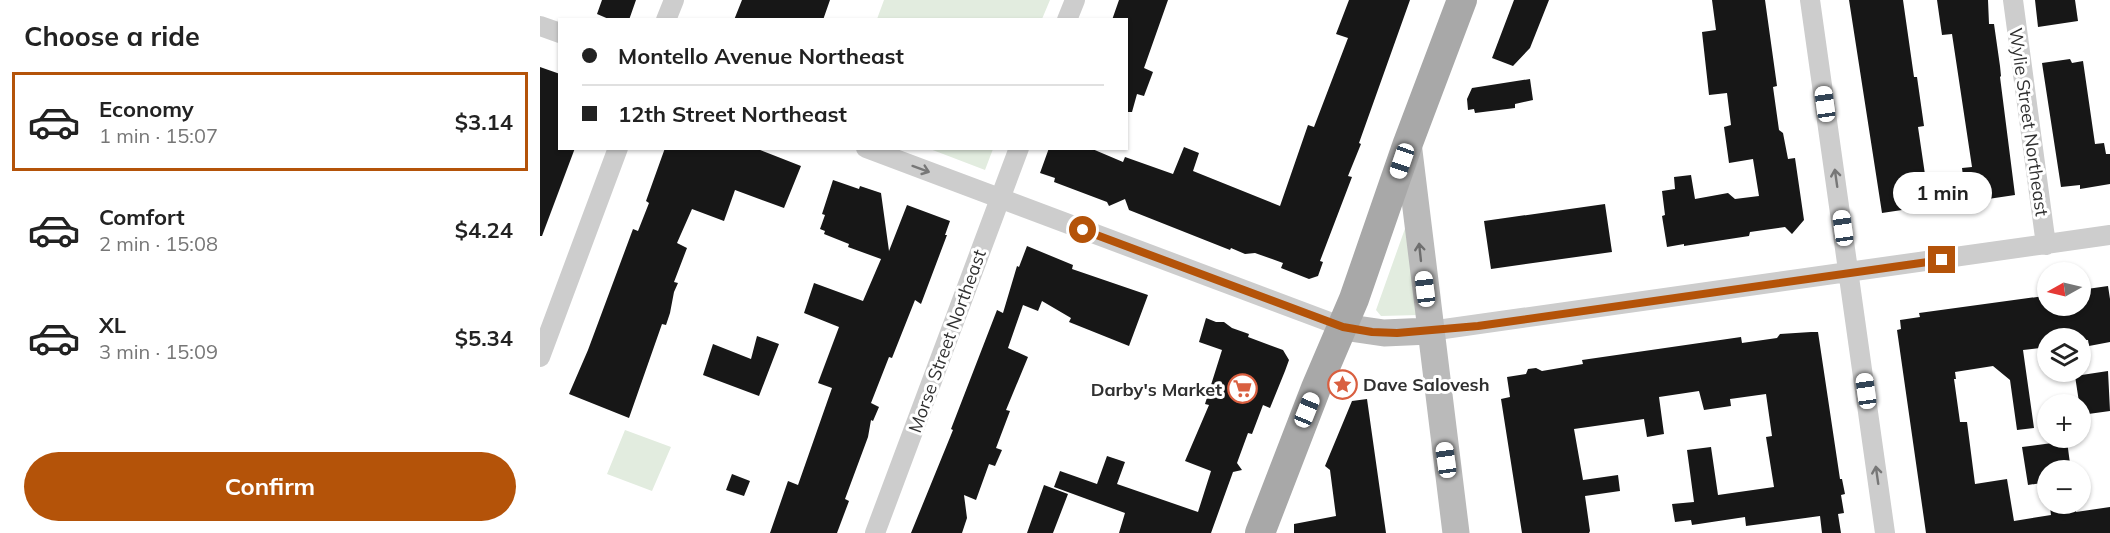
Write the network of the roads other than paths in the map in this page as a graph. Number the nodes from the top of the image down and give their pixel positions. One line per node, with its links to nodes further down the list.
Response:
1 (674, 0): 6 (street)
2 (1075, 0): 7 (street)
3 (1462, 0): 10 (main road)
4 (1810, 0): 17 (street, one-way to 4)
5 (2013, 0): 16 (street, Wylie Street Northeast)
6 (667, 18)
7 (1069, 18)
8 (540, 26): 9 (street)
9 (558, 32)
10 (1408, 143): 18 (main road); 19 (main road, one-way to 10)
11 (617, 150): 20 (street)
12 (871, 150): 14 (street, one-way to 14)
13 (1018, 150): 14 (street, Morse Street Northeast)
14 (1000, 199): 18 (street); 21 (street, Morse Street Northeast)
15 (2110, 235): 16 (street)
16 (2046, 244): 17 (street)
17 (1849, 273): 19 (street); 24 (street, one-way to 17)
18 (1343, 327): 19 (main road); 22 (main road)
19 (1430, 331): 23 (main road)
20 (540, 357)
21 (875, 533)
22 (1260, 533)
23 (1456, 533)
24 (1885, 533)

